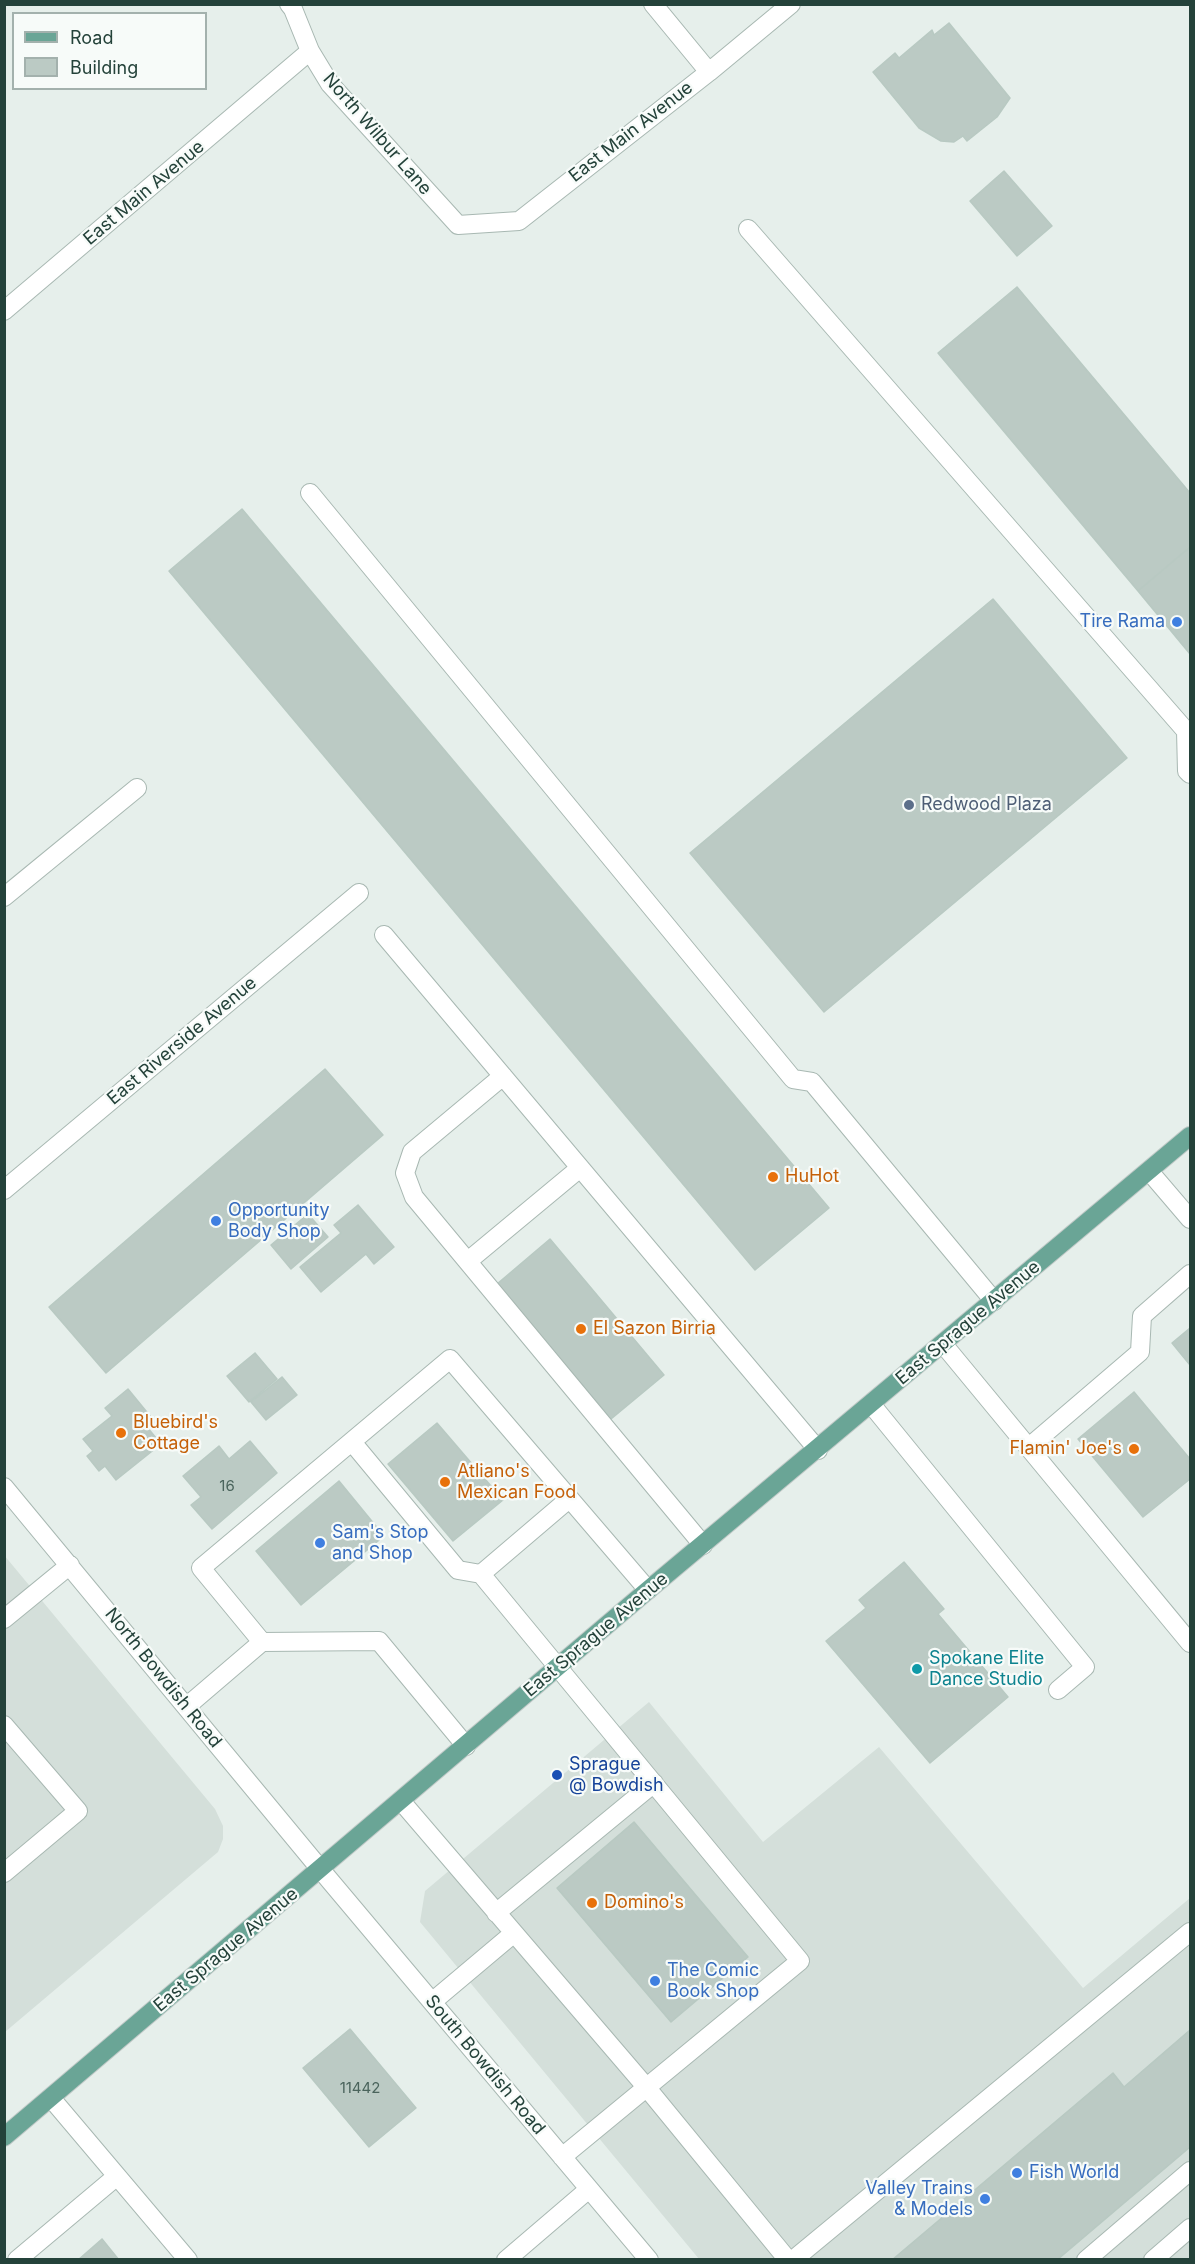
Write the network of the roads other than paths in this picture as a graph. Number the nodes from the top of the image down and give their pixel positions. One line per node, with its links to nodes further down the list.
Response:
1 (289, 4): 4 (street, North Wilbur Lane)
2 (653, 4): 5 (street)
3 (791, 4): 5 (street, East Main Avenue)
4 (310, 51): 6 (street, North Wilbur Lane); 8 (street, East Main Avenue)
5 (709, 72): 6 (street, East Main Avenue)
6 (458, 225)
7 (748, 229): 10 (street)
8 (4, 311)
9 (310, 493): 23 (street)
10 (1191, 774)
11 (137, 788): 13 (street)
12 (359, 893): 19 (street, East Riverside Avenue)
13 (4, 897)
14 (384, 935): 15 (street)
15 (503, 1076): 17 (street); 21 (street)
16 (1191, 1136): 18 (main road, East Sprague Avenue)
17 (580, 1168): 21 (street); 28 (street)
18 (1149, 1171): 20 (street); 23 (main road, East Sprague Avenue)
19 (4, 1190)
20 (1191, 1219)
21 (468, 1261): 31 (street)
22 (1191, 1274): 27 (street)
23 (994, 1301): 24 (main road, East Sprague Avenue)
24 (943, 1344): 25 (main road, East Sprague Avenue); 27 (street)
25 (871, 1404): 28 (main road, East Sprague Avenue); 39 (street)
26 (352, 1442): 30 (street); 33 (street); 36 (street)
27 (1029, 1447): 37 (street)
28 (818, 1450): 31 (main road, East Sprague Avenue)
29 (4, 1486): 32 (street, North Bowdish Road)
30 (569, 1499): 33 (street); 34 (street)
31 (703, 1545): 34 (main road, East Sprague Avenue)
32 (70, 1565): 35 (street); 40 (street, North Bowdish Road)
33 (481, 1574): 38 (street)
34 (648, 1590): 38 (main road, East Sprague Avenue)
35 (4, 1619)
36 (262, 1642): 40 (street); 42 (street)
37 (1191, 1643)
38 (558, 1667): 42 (main road, East Sprague Avenue); 43 (street)
39 (1058, 1690)
40 (186, 1707): 45 (street, North Bowdish Road)
41 (4, 1725): 46 (street)
42 (466, 1746): 44 (main road, East Sprague Avenue)
43 (654, 1783): 47 (street); 51 (street)
44 (401, 1801): 45 (main road, East Sprague Avenue); 47 (street)
45 (321, 1870): 50 (street, South Bowdish Road); 52 (main road, East Sprague Avenue)
46 (4, 1873)
47 (496, 1913): 49 (street)
48 (1191, 1932): 64 (street)
49 (514, 1933): 50 (street); 51 (street)
50 (432, 2002): 54 (street, South Bowdish Road)
51 (647, 2088): 54 (street); 63 (street)
52 (51, 2098): 53 (main road, East Sprague Avenue); 56 (street)
53 (4, 2137)
54 (562, 2157): 57 (street, South Bowdish Road)
55 (1191, 2171): 65 (street)
56 (117, 2176): 59 (street); 60 (street)
57 (590, 2189): 61 (street); 62 (street, South Bowdish Road)
58 (1191, 2228): 66 (street)
59 (17, 2259)
60 (188, 2259)
61 (506, 2259)
62 (649, 2259)
63 (788, 2259)
64 (793, 2259)
65 (1086, 2259)
66 (1153, 2259)

